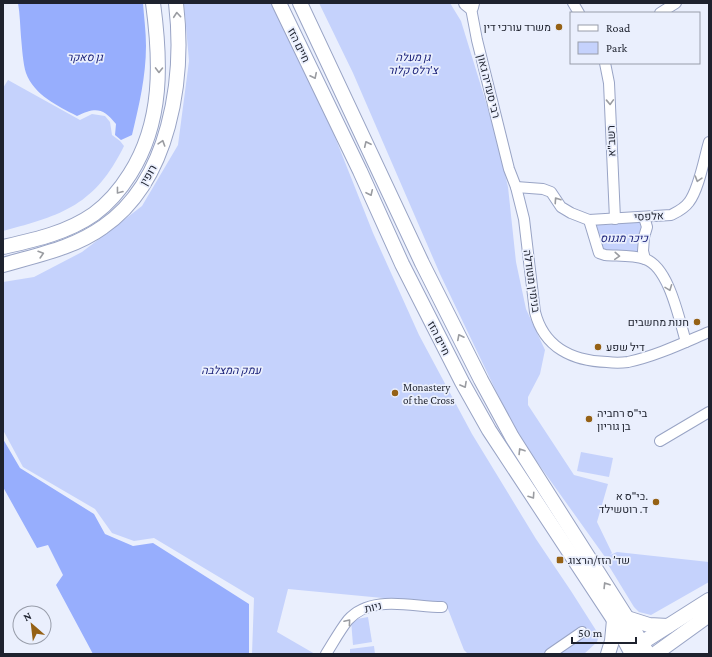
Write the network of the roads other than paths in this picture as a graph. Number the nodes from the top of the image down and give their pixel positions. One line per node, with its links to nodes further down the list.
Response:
1 (153, 3): 17 (main road, רופין, one-way to 17)
2 (176, 3): 19 (main road, רופין, one-way to 2)
3 (279, 3): 27 (main road, חיים הזז, one-way to 27)
4 (300, 3): 27 (main road, חיים הזז, one-way to 4)
5 (573, 3): 8 (street)
6 (676, 3): 9 (street)
7 (469, 4): 12 (street, רבי סעדיה גאון)
8 (578, 12)
9 (662, 12)
10 (605, 64): 15 (street, רשב"א, one-way to 15)
11 (709, 142): 14 (street, אלפסי, one-way to 14)
12 (509, 169): 13 (street, בנימין מטודלה)
13 (516, 187): 16 (street, one-way to 13); 21 (street, בנימין מטודלה)
14 (644, 217): 15 (street, אלפסי); 18 (street)
15 (615, 219): 16 (street, אלפסי)
16 (589, 220): 18 (street, one-way to 18)
17 (3, 248)
18 (645, 259): 21 (street, one-way to 21)
19 (3, 264)
20 (709, 332): 21 (street, בנימין מטודלה)
21 (686, 342)
22 (709, 412): 23 (street)
23 (660, 441)
24 (709, 600): 28 (main road)
25 (442, 607): 32 (street, ניות, one-way to 25)
26 (709, 615): 30 (main road)
27 (620, 619): 28 (main road); 31 (main road, חיים הזז); 34 (main road)
28 (668, 626): 31 (main road)
29 (582, 632): 33 (street)
30 (668, 648): 35 (main road)
31 (635, 651)
32 (326, 654)
33 (550, 654)
34 (608, 654)
35 (655, 654)

